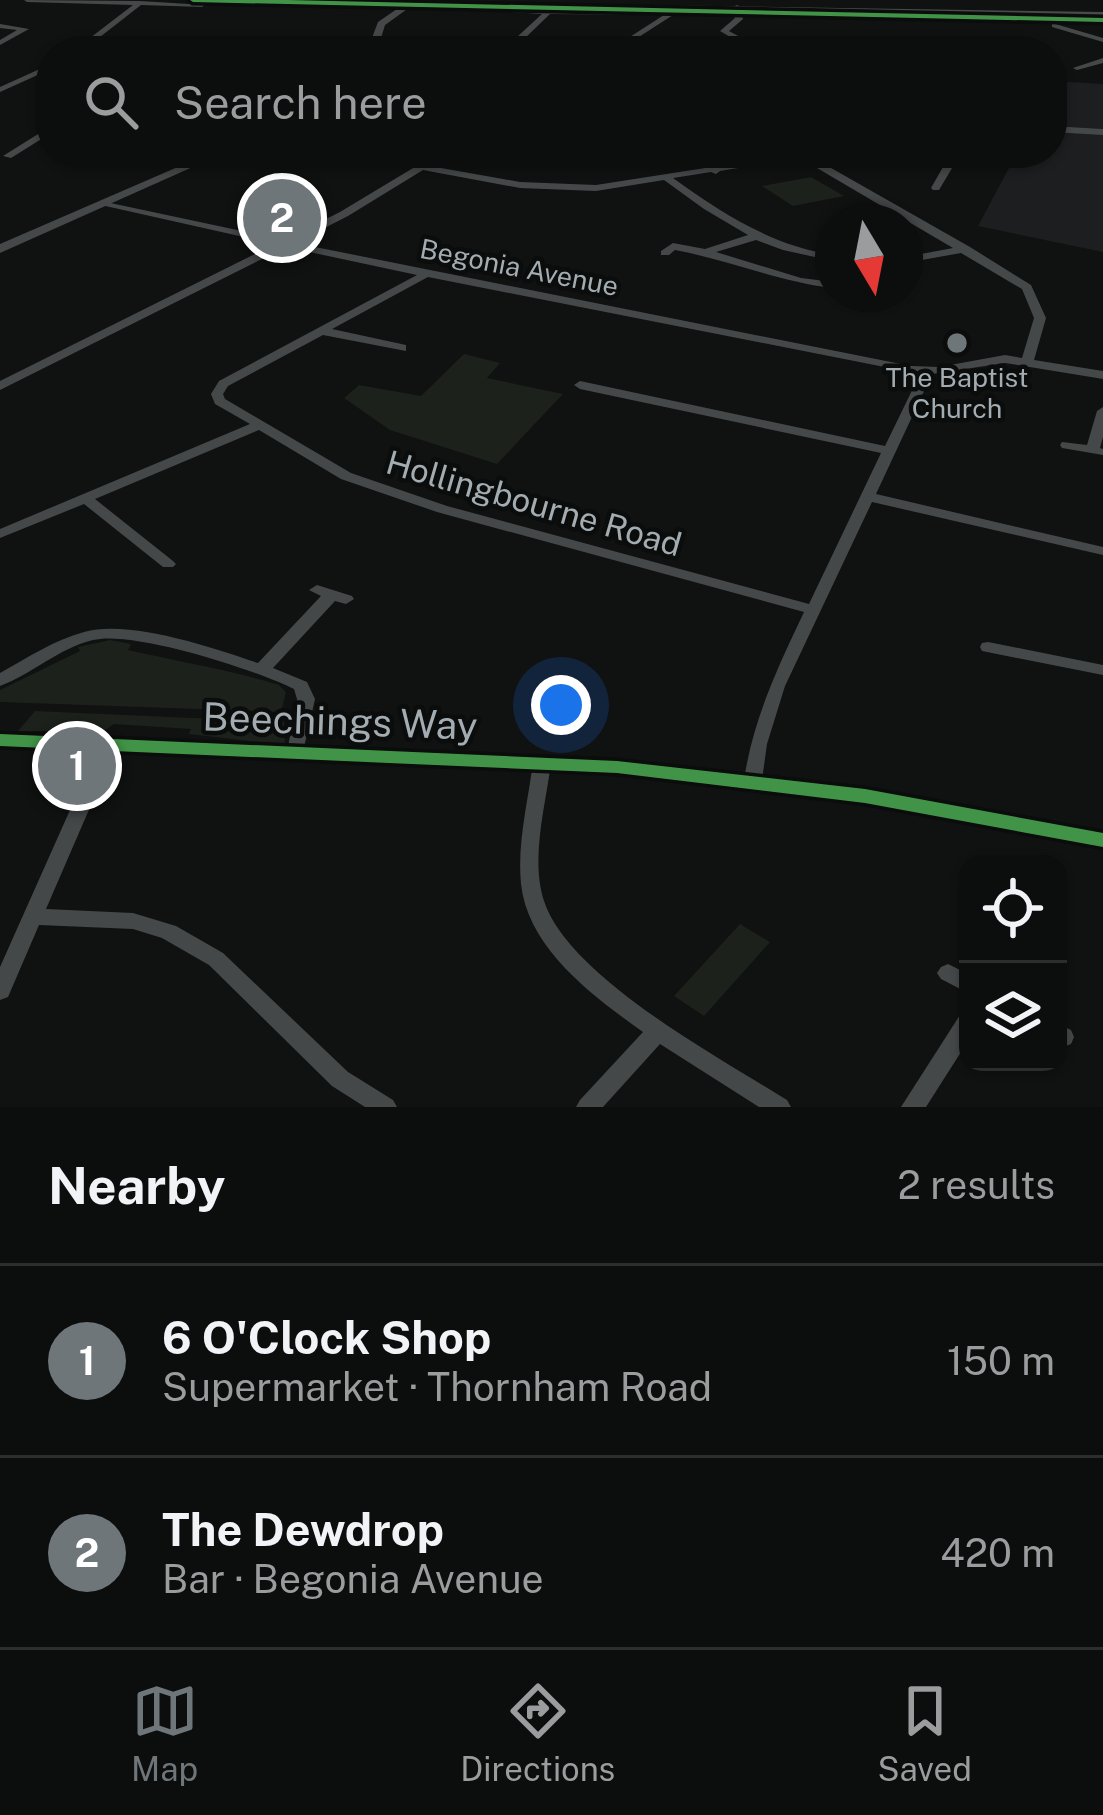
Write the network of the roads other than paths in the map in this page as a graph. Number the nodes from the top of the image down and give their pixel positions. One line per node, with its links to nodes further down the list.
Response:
1 (27, 0): 4 (street)
2 (341, 0): 3 (main road)
3 (362, 0): 6 (main road)
4 (44, 1): 8 (street); 17 (street)
5 (462, 1): 6 (main road); 7 (main road)
6 (413, 2): 23 (street)
7 (591, 3): 11 (main road)
8 (140, 4): 10 (street); 21 (street)
9 (798, 4): 11 (main road); 15 (main road)
10 (202, 5)
11 (737, 10): 14 (street); 18 (street)
12 (513, 11): 13 (street)
13 (549, 11): 14 (street); 24 (street)
14 (672, 13): 25 (street)
15 (1099, 14)
16 (1055, 25): 27 (street)
17 (2, 26): 28 (street)
18 (730, 27): 19 (street); 26 (street)
19 (750, 28)
20 (200, 30): 22 (street)
21 (97, 36)
22 (192, 36)
23 (377, 36)
24 (526, 36)
25 (636, 36)
26 (732, 36)
27 (1103, 40)
28 (0, 44)
29 (1103, 60): 30 (street)
30 (1077, 68)
31 (36, 73): 32 (street)
32 (0, 90)
33 (1067, 130): 34 (street)
34 (1103, 132)
35 (36, 138): 36 (street)
36 (8, 156)
37 (184, 168): 47 (street)
38 (419, 168): 49 (street)
39 (427, 168): 45 (street)
40 (711, 168): 44 (street)
41 (732, 168): 44 (street)
42 (830, 168): 51 (street)
43 (947, 168): 46 (street)
44 (716, 171): 45 (street)
45 (669, 180): 48 (street)
46 (936, 188)
47 (104, 203): 49 (street, Begonia Avenue); 50 (street)
48 (754, 237): 52 (street); 54 (street)
49 (286, 243): 56 (street, Begonia Avenue); 64 (street)
50 (0, 249)
51 (966, 249): 55 (street); 60 (street)
52 (705, 252): 53 (street); 57 (street)
53 (665, 253)
54 (815, 255)
55 (923, 257)
56 (426, 274): 58 (street, Hollingbourne Road); 61 (street, Begonia Avenue)
57 (815, 283)
58 (322, 331): 59 (street); 66 (street, Hollingbourne Road)
59 (402, 348)
60 (1028, 360): 61 (street, Begonia Avenue); 62 (street, Begonia Avenue)
61 (926, 371): 68 (street)
62 (1103, 375)
63 (580, 385): 68 (street)
64 (0, 386)
65 (1103, 412): 69 (street)
66 (260, 424): 71 (street); 76 (street, Hollingbourne Road)
67 (1067, 445): 69 (street)
68 (890, 451): 70 (street)
69 (1098, 451)
70 (868, 497): 73 (street); 76 (street)
71 (85, 498): 72 (street); 74 (street)
72 (0, 534)
73 (1103, 551)
74 (168, 564)
75 (331, 594): 78 (street)
76 (814, 610): 85 (street)
77 (988, 647): 79 (street)
78 (261, 670): 80 (street); 83 (street)
79 (1103, 670)
80 (0, 680)
81 (0, 740): 82 (street, Beechings Way)
82 (108, 745): 83 (street, Beechings Way); 87 (street)
83 (296, 752): 84 (street, Beechings Way)
84 (542, 762): 85 (street, Beechings Way); 89 (street)
85 (753, 780): 86 (street, Beechings Way)
86 (1103, 840)
87 (35, 917): 88 (street); 91 (street)
88 (0, 991)
89 (659, 1030): 92 (street); 93 (street)
90 (959, 1036): 94 (street)
91 (385, 1107)
92 (588, 1107)
93 (779, 1107)
94 (913, 1107)

